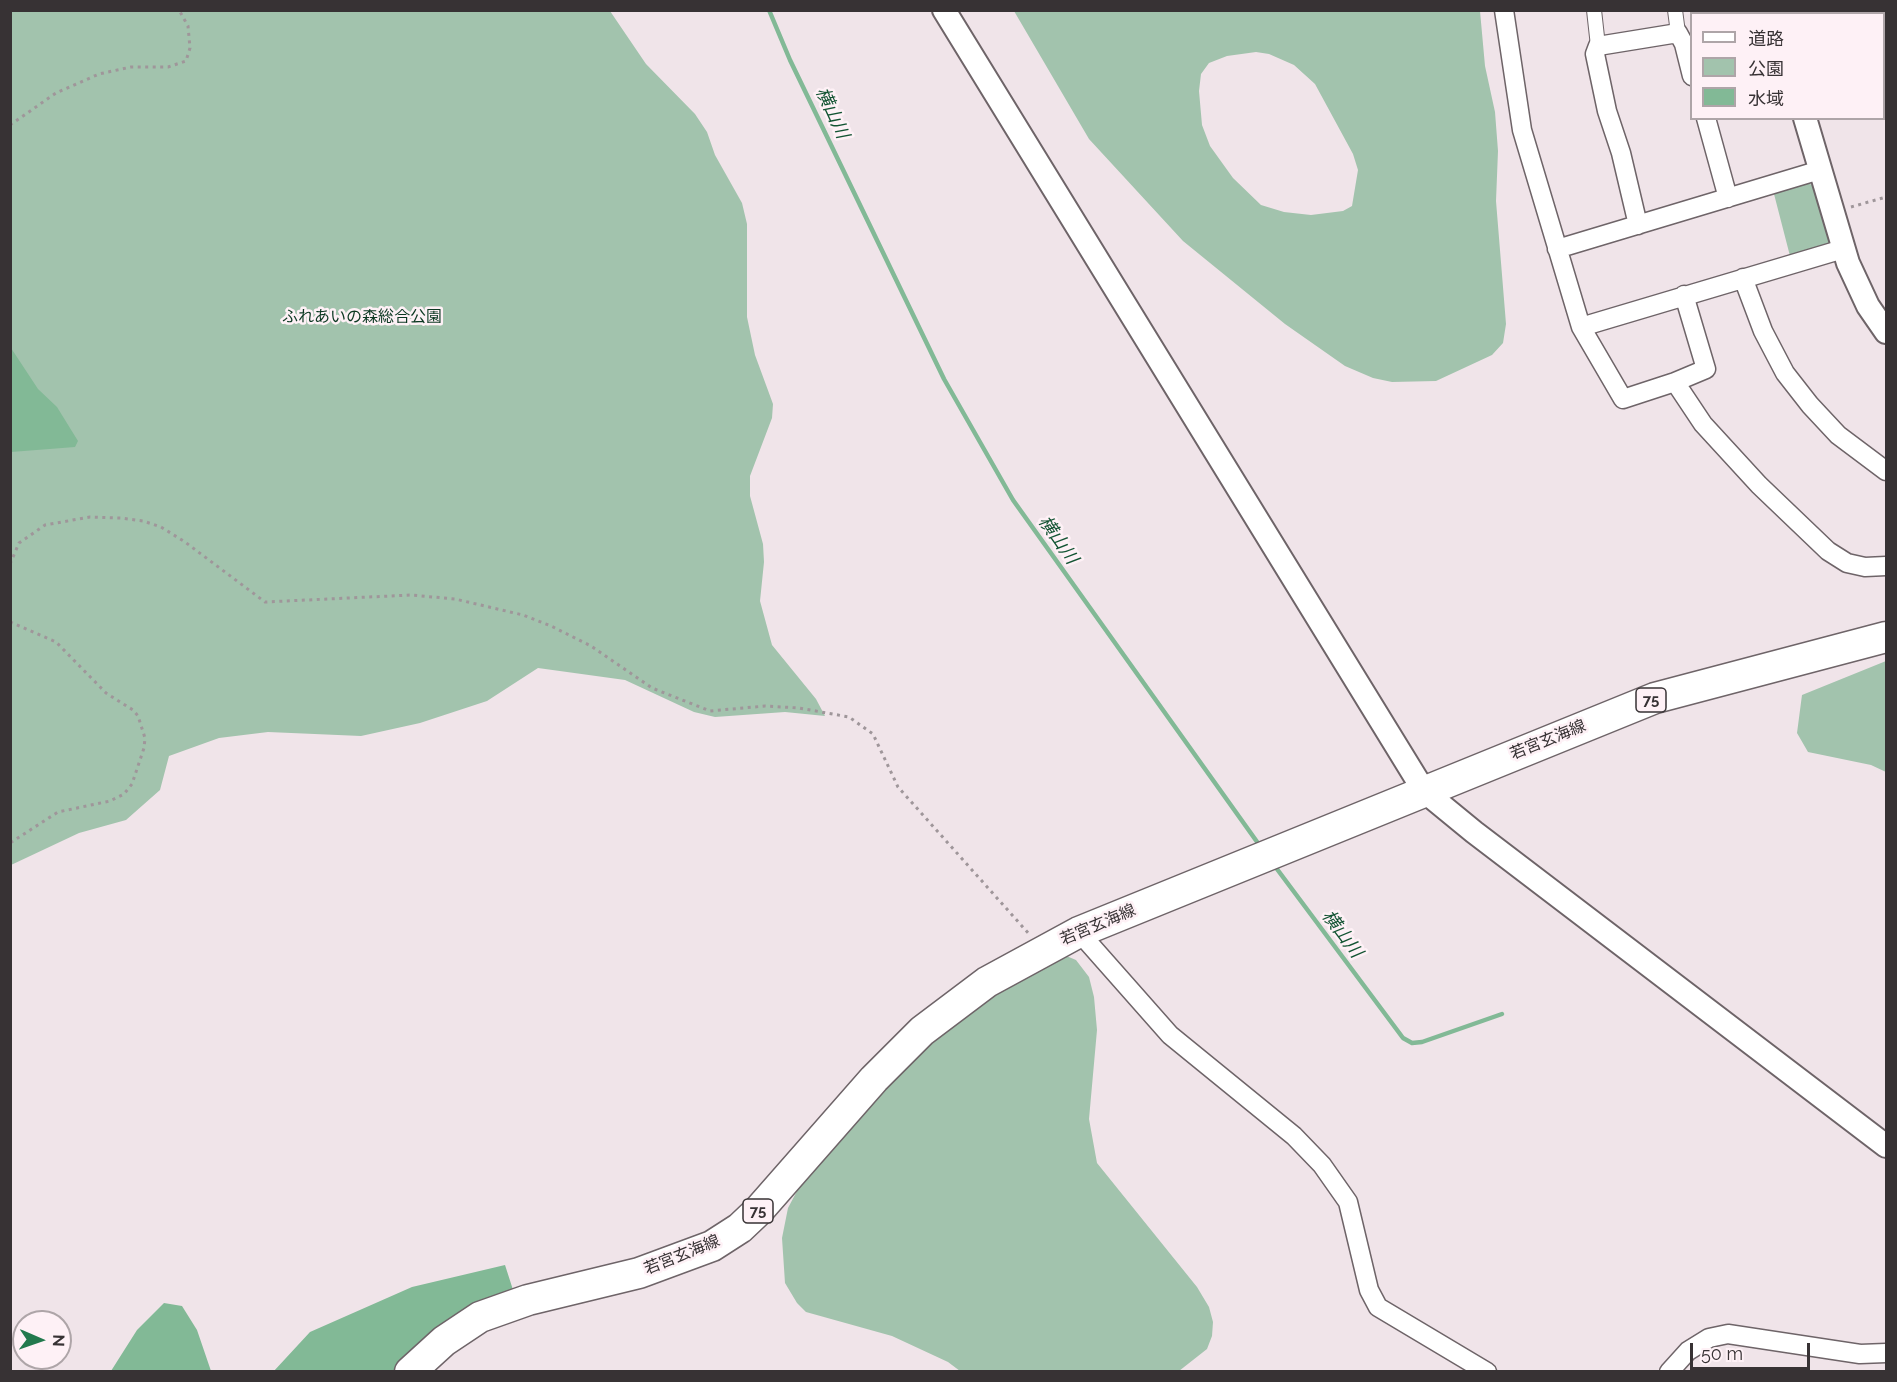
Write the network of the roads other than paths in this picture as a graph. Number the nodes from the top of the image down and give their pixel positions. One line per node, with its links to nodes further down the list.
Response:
1 (944, 10): 23 (street)
2 (1504, 10): 13 (street)
3 (1594, 10): 6 (street)
4 (1676, 10): 5 (street)
5 (1678, 33): 6 (street); 7 (street)
6 (1598, 46): 12 (street)
7 (1690, 68)
8 (1707, 120): 11 (street)
9 (1806, 120): 10 (street)
10 (1820, 170): 11 (street); 14 (street)
11 (1728, 198): 12 (street)
12 (1638, 225): 13 (street)
13 (1557, 249): 17 (street)
14 (1843, 249): 15 (street); 18 (street)
15 (1743, 278): 16 (street); 20 (street)
16 (1684, 295): 17 (street); 19 (street)
17 (1581, 327): 19 (street)
18 (1887, 332)
19 (1675, 382): 21 (street)
20 (1887, 471)
21 (1887, 566)
22 (1887, 638): 23 (main road, 若宮玄海線 / 75)
23 (1424, 790): 24 (main road, 若宮玄海線 / 75); 25 (street)
24 (1079, 932): 27 (main road, 若宮玄海線 / 75); 28 (street)
25 (1887, 1146)
26 (1887, 1353): 29 (street)
27 (410, 1371)
28 (1487, 1371)
29 (1669, 1371)

